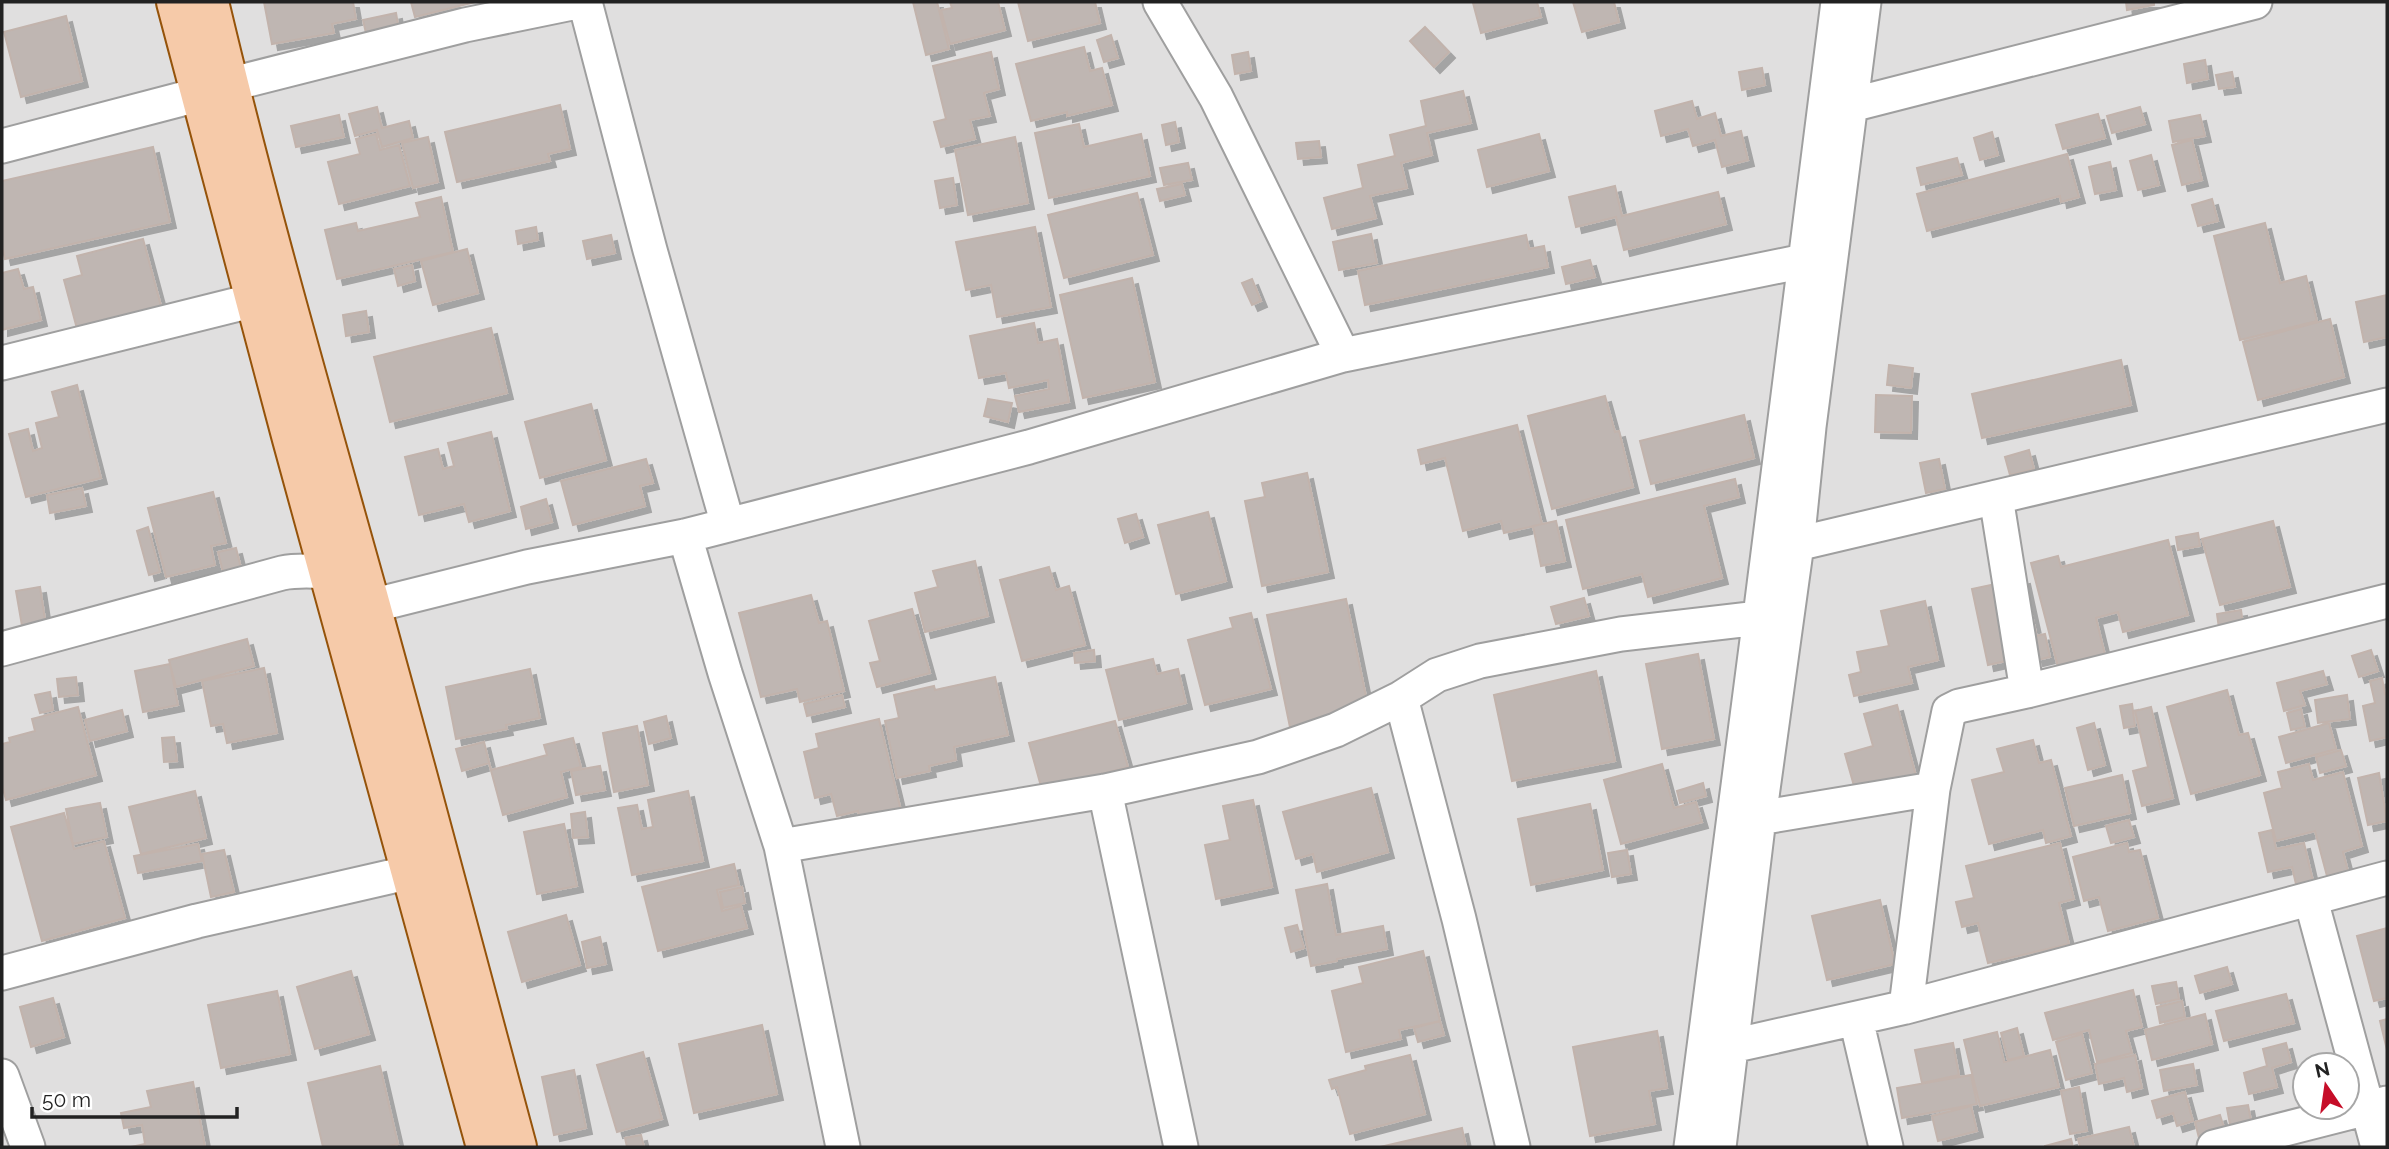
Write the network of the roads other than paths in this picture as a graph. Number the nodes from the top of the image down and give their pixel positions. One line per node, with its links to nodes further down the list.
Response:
1 (176, 2): 9 (main road)
2 (209, 2): 9 (main road)
3 (577, 2): 9 (street)
4 (585, 2): 18 (street)
5 (1160, 2): 14 (street)
6 (1838, 2): 10 (street)
7 (1864, 2): 10 (street)
8 (2255, 2): 10 (street)
9 (215, 89): 11 (street); 13 (main road); 21 (main road)
10 (1838, 106): 12 (street); 20 (street)
11 (2, 146)
12 (1804, 261): 14 (street); 20 (street)
13 (255, 300): 15 (street); 21 (main road)
14 (1343, 355): 18 (street)
15 (2, 363)
16 (2387, 405): 17 (street)
17 (1996, 498): 20 (street); 26 (street)
18 (728, 525): 19 (street)
19 (685, 536): 23 (street); 31 (street)
20 (1784, 543): 24 (street); 30 (street)
21 (345, 572): 23 (main road); 25 (street); 32 (main road)
22 (2387, 601): 26 (street)
23 (371, 606): 43 (main road)
24 (1759, 618): 27 (street); 47 (street)
25 (2, 649)
26 (2028, 691): 28 (street)
27 (1401, 698): 29 (street); 46 (street)
28 (1933, 789): 30 (street); 36 (street)
29 (1105, 791): 31 (street); 45 (street)
30 (1759, 818): 38 (street)
31 (781, 846): 44 (street)
32 (411, 872): 35 (street); 42 (main road)
33 (2387, 878): 34 (street)
34 (2311, 900): 36 (street); 40 (street)
35 (2, 972)
36 (1906, 1007): 37 (street)
37 (1856, 1019): 38 (street); 49 (street)
38 (1732, 1046): 48 (street)
39 (2, 1076): 41 (street)
40 (2377, 1105): 50 (street); 51 (street)
41 (28, 1147)
42 (486, 1147)
43 (517, 1147)
44 (843, 1147)
45 (1181, 1147)
46 (1513, 1147)
47 (1691, 1147)
48 (1719, 1147)
49 (1886, 1147)
50 (2214, 1147)
51 (2378, 1147)

